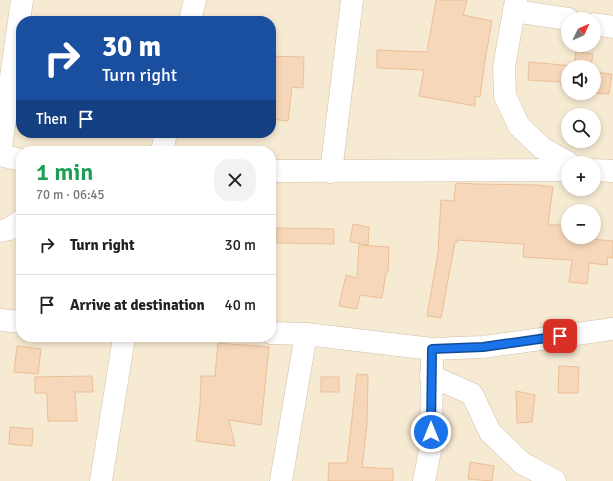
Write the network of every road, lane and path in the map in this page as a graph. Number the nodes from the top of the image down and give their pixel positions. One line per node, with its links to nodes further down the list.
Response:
1 (22, 0): 5 (street)
2 (195, 0): 6 (street)
3 (352, 0): 19 (street)
4 (515, 5): 7 (street); 14 (street)
5 (19, 16)
6 (191, 16)
7 (561, 17)
8 (601, 25): 9 (street)
9 (613, 27)
10 (16, 38): 11 (street)
11 (2, 125): 12 (street)
12 (0, 155): 13 (street)
13 (16, 159)
14 (561, 159)
15 (561, 170): 19 (street)
16 (601, 170): 18 (street)
17 (276, 171): 19 (street)
18 (613, 171)
19 (331, 172)
20 (16, 225): 21 (street)
21 (0, 231)
22 (0, 320): 23 (street)
23 (16, 322)
24 (613, 329): 28 (street)
25 (276, 333): 26 (street)
26 (306, 334): 28 (street); 31 (street)
27 (123, 342): 30 (street)
28 (432, 349): 29 (street)
29 (431, 376): 32 (street); 33 (street)
30 (101, 481)
31 (281, 481)
32 (424, 481)
33 (555, 481)

